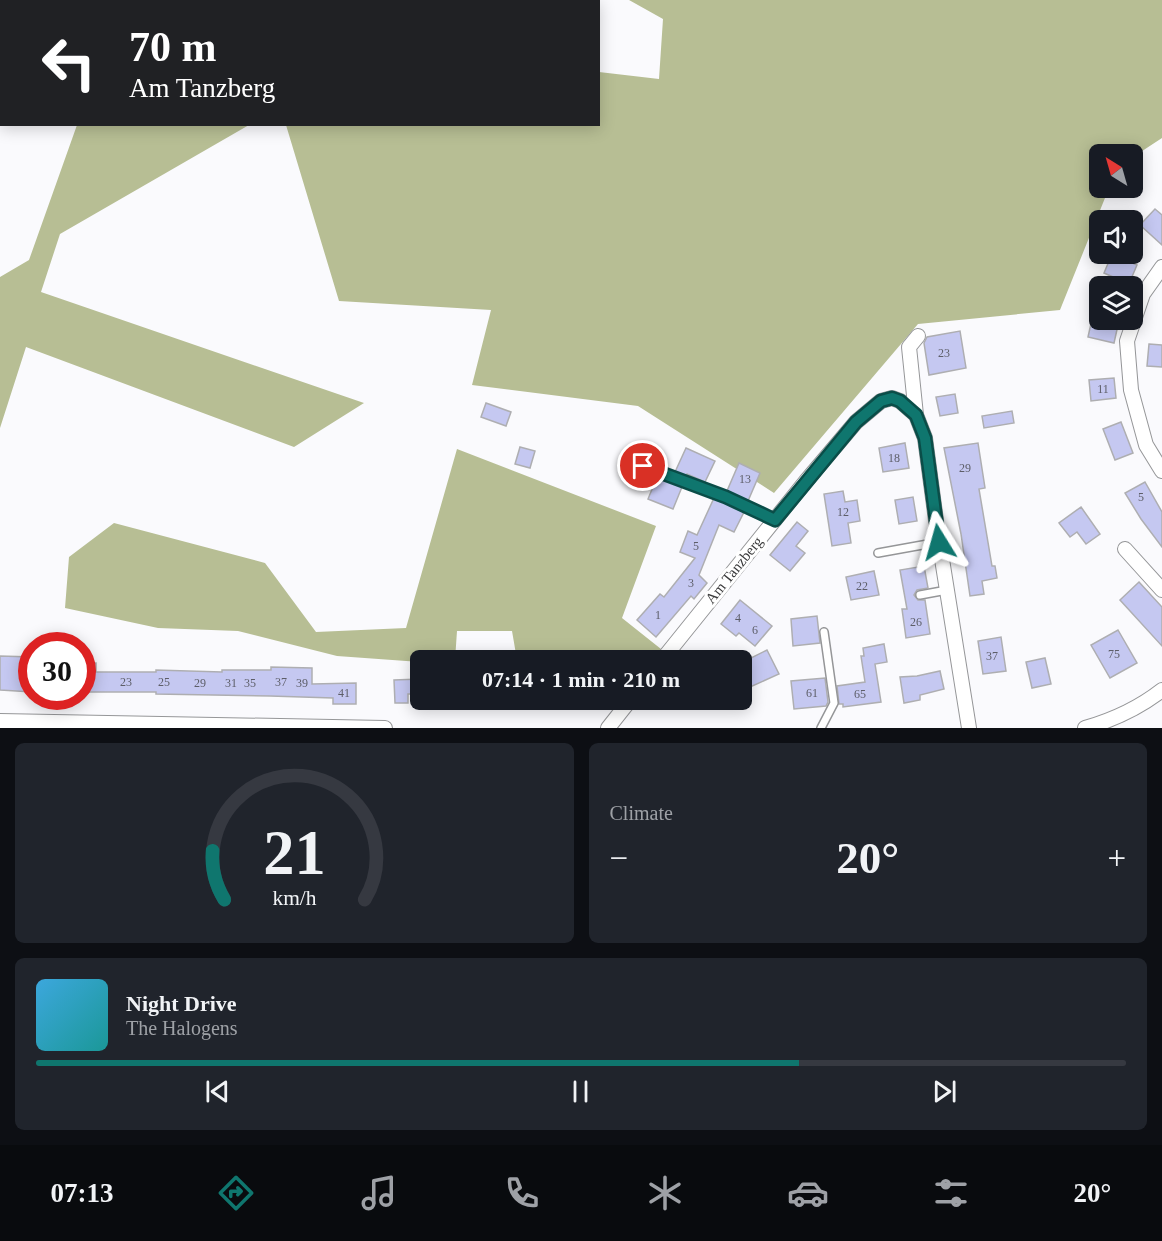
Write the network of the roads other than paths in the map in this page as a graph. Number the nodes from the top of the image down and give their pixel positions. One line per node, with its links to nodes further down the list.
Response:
1 (1162, 267): 5 (street)
2 (918, 336): 3 (street)
3 (916, 415): 6 (street, Am Tanzberg); 7 (street)
4 (643, 466): 6 (lane)
5 (1162, 471)
6 (775, 520): 14 (street, Am Tanzberg)
7 (939, 542): 9 (lane); 10 (street)
8 (1125, 549): 11 (street)
9 (878, 553)
10 (947, 590): 12 (lane); 22 (street)
11 (1162, 590)
12 (920, 595)
13 (824, 632): 21 (lane)
14 (670, 650)
15 (1162, 690): 23 (street)
16 (622, 710): 20 (street)
17 (0, 721): 18 (street)
18 (163, 726): 19 (street)
19 (385, 728)
20 (608, 728)
21 (821, 728)
22 (969, 728)
23 (1086, 728)

